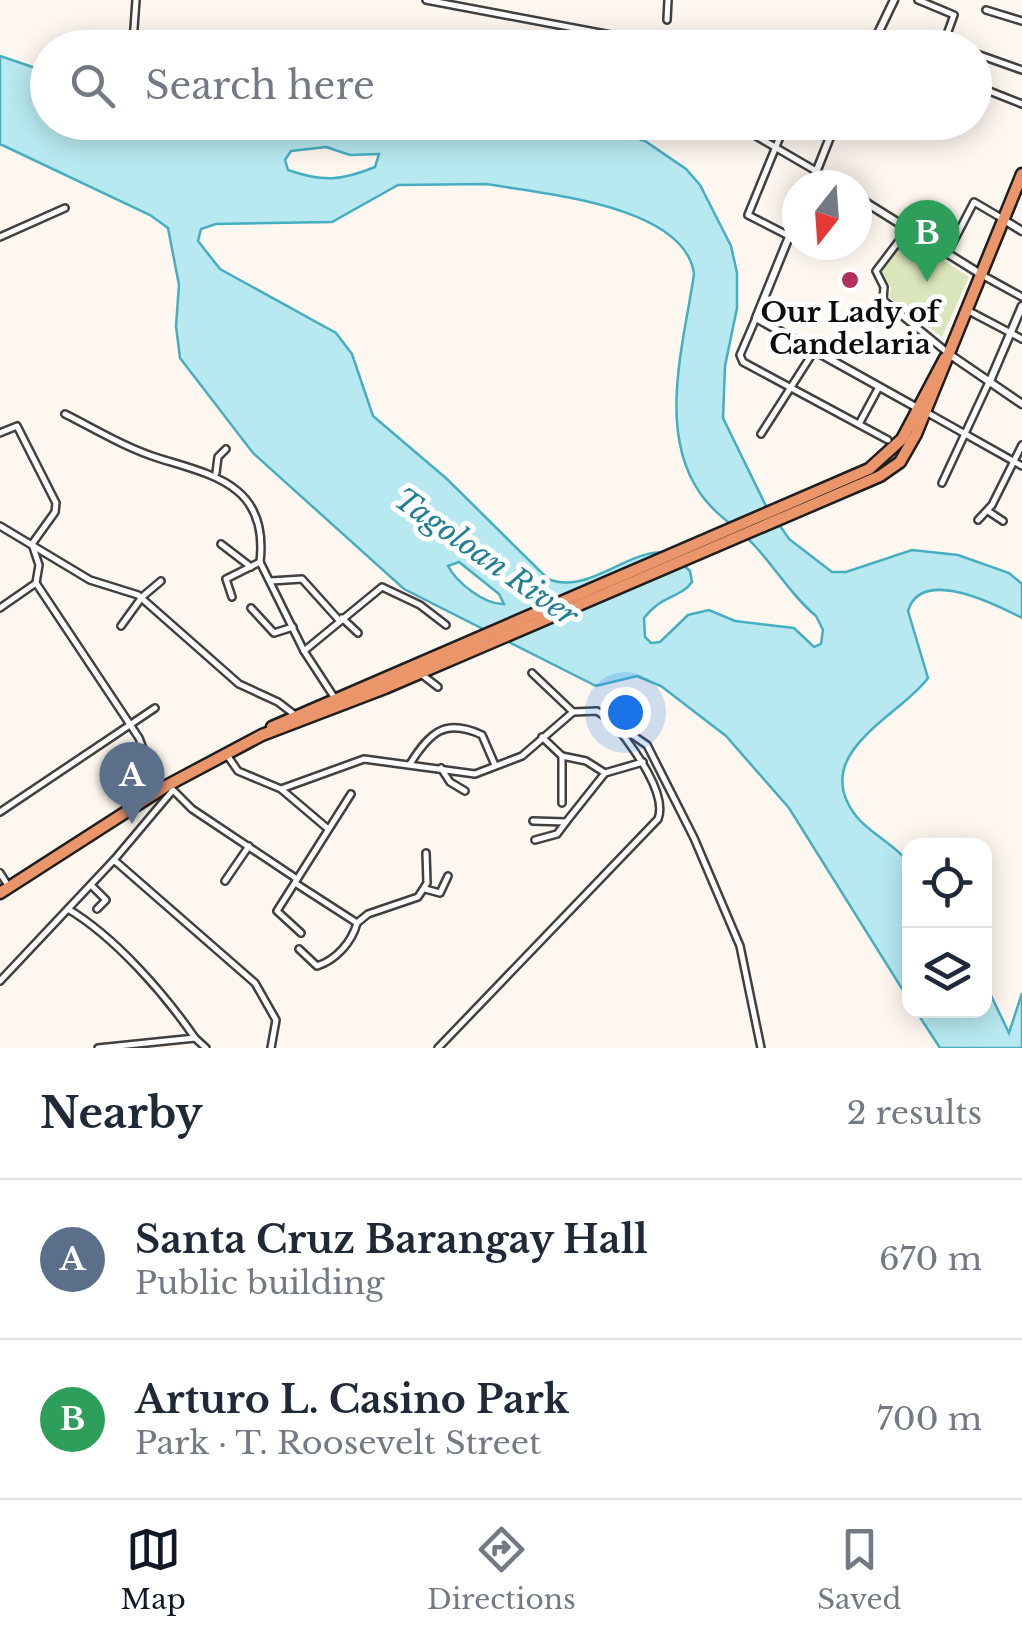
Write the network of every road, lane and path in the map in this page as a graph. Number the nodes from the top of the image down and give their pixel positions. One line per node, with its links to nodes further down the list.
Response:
1 (136, 0): 9 (street)
2 (426, 0): 10 (street)
3 (668, 0): 7 (street)
4 (894, 0): 11 (street)
5 (918, 0): 12 (street)
6 (986, 10): 8 (street)
7 (667, 20)
8 (1022, 21)
9 (134, 30)
10 (585, 30)
11 (880, 30)
12 (948, 30)
13 (992, 59): 14 (street)
14 (1022, 70)
15 (992, 92): 16 (street)
16 (1022, 104)
17 (763, 140): 20 (street)
18 (778, 140): 20 (street)
19 (829, 140): 22 (street)
20 (775, 147): 21 (street); 29 (street)
21 (813, 170)
22 (817, 170)
23 (1022, 174): 26 (highway)
24 (872, 206): 27 (street)
25 (66, 208): 30 (street)
26 (1004, 220): 28 (street); 32 (street); 33 (highway)
27 (908, 229): 32 (street); 41 (street)
28 (1022, 231)
29 (782, 232)
30 (0, 237)
31 (782, 253): 37 (street)
32 (946, 254): 33 (street)
33 (982, 276): 34 (street); 36 (highway)
34 (1022, 297)
35 (1022, 306): 38 (street)
36 (967, 310): 38 (street); 41 (highway)
37 (756, 318): 40 (street); 44 (street)
38 (1011, 333): 39 (street); 42 (street)
39 (1022, 339)
40 (816, 348): 43 (street); 44 (street)
41 (947, 355): 42 (street); 46 (highway)
42 (990, 381): 45 (street); 50 (street)
43 (880, 386): 46 (street); 48 (street)
44 (792, 387): 48 (street); 51 (street)
45 (1022, 404)
46 (922, 410): 50 (street); 79 (highway)
47 (65, 414): 57 (street)
48 (858, 424): 52 (street)
49 (0, 433): 63 (street)
50 (963, 433): 55 (street); 58 (street)
51 (762, 434)
52 (888, 440)
53 (1022, 446): 55 (street)
54 (226, 449): 57 (street)
55 (1014, 462): 56 (street); 59 (street)
56 (1022, 466)
57 (216, 473): 65 (street)
58 (942, 483)
59 (988, 511): 60 (street); 61 (street)
60 (978, 520)
61 (1004, 521)
62 (0, 526): 63 (street)
63 (33, 542): 69 (street); 70 (street)
64 (220, 544): 66 (street)
65 (260, 562): 66 (street); 68 (street)
66 (251, 567): 71 (street)
67 (161, 581): 70 (street)
68 (272, 581): 74 (street); 77 (street)
69 (36, 583): 72 (street); 89 (street)
70 (142, 597): 76 (street); 87 (street)
71 (232, 597)
72 (0, 608)
73 (252, 608): 77 (street)
74 (340, 618): 75 (street); 78 (street); 80 (street)
75 (446, 625)
76 (121, 626)
77 (293, 627): 80 (street)
78 (358, 633)
79 (486, 638): 81 (highway); 84 (highway)
80 (304, 651): 84 (street)
81 (420, 673): 83 (street); 90 (highway)
82 (532, 673): 86 (street)
83 (438, 688)
84 (334, 698): 87 (highway)
85 (155, 708): 89 (street)
86 (572, 712): 88 (street); 91 (street)
87 (295, 716): 90 (highway)
88 (612, 720): 94 (street); 130 (street)
89 (130, 725): 99 (street); 104 (street)
90 (262, 735): 92 (highway)
91 (542, 737): 93 (street); 96 (street)
92 (226, 754): 99 (highway); 100 (street)
93 (562, 756): 98 (street); 103 (street)
94 (643, 762): 98 (street); 129 (street)
95 (410, 764): 96 (street); 97 (street); 100 (street)
96 (495, 766): 97 (street)
97 (442, 768): 101 (street)
98 (604, 773): 106 (street)
99 (167, 789): 109 (street); 111 (street); 117 (highway)
100 (281, 789): 107 (street)
101 (465, 791)
102 (351, 794): 107 (street)
103 (562, 804)
104 (0, 812)
105 (533, 821): 106 (street)
106 (566, 822): 108 (street)
107 (327, 828): 114 (street)
108 (534, 840)
109 (249, 846): 114 (street); 115 (street)
110 (426, 853): 118 (street)
111 (114, 860): 116 (street); 128 (street)
112 (0, 873): 117 (street)
113 (448, 876): 118 (street)
114 (296, 880): 121 (street); 122 (street)
115 (225, 882)
116 (91, 884): 119 (street); 120 (street)
117 (5, 890)
118 (425, 890): 121 (street)
119 (68, 909): 124 (street); 125 (street)
120 (98, 910)
121 (358, 924): 123 (street)
122 (301, 933)
123 (300, 949)
124 (0, 981)
125 (195, 1038): 126 (street); 127 (street)
126 (98, 1048)
127 (206, 1048)
128 (271, 1048)
129 (438, 1048)
130 (761, 1048)

